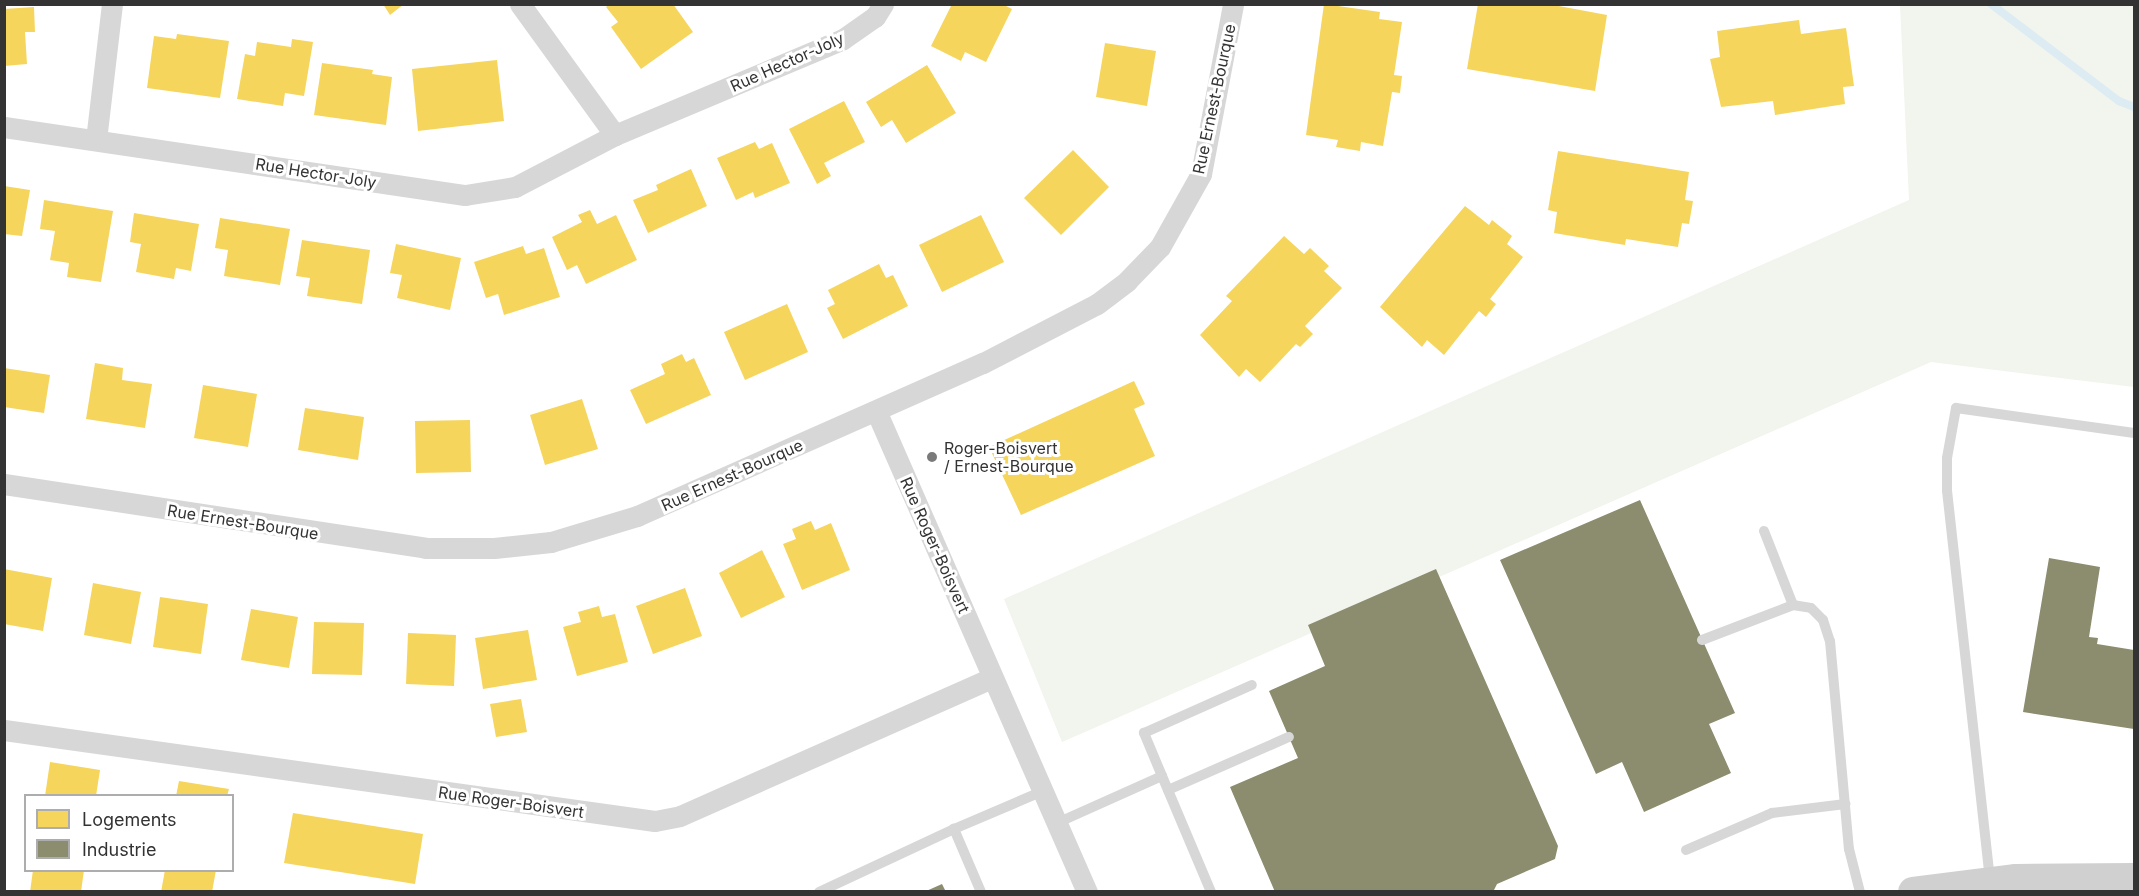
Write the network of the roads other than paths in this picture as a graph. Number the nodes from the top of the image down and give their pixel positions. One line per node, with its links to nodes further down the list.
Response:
1 (112, 4): 7 (street)
2 (520, 4): 6 (street)
3 (883, 4): 6 (street, Rue Hector-Joly)
4 (1233, 4): 8 (street, Rue Ernest-Bourque)
5 (4, 126): 7 (street, Rue Hector-Joly)
6 (615, 135): 7 (street, Rue Hector-Joly)
7 (96, 140)
8 (877, 413): 10 (street, Rue Ernest-Bourque); 14 (street, Rue Roger-Boisvert)
9 (2134, 433): 27 (lane)
10 (4, 484)
11 (1764, 531): 12 (lane)
12 (1793, 605): 13 (lane); 21 (lane)
13 (1702, 640)
14 (992, 678): 16 (street, Rue Roger-Boisvert); 20 (street, Rue Roger-Boisvert)
15 (1252, 685): 18 (lane)
16 (4, 730)
17 (1289, 737): 19 (lane)
18 (1162, 777): 19 (lane); 22 (lane)
19 (1168, 790): 32 (lane)
20 (1043, 791): 22 (street, Rue Roger-Boisvert); 23 (lane)
21 (1845, 804): 24 (lane); 33 (lane)
22 (1057, 823): 31 (street, Rue Roger-Boisvert)
23 (954, 830): 29 (lane); 30 (lane)
24 (1686, 850)
25 (2075, 878): 26 (street); 27 (street); 28 (street)
26 (2134, 878)
27 (1990, 881): 34 (street)
28 (2134, 890)
29 (819, 891)
30 (981, 891)
31 (1087, 891)
32 (1211, 891)
33 (1860, 891)
34 (1914, 891)

